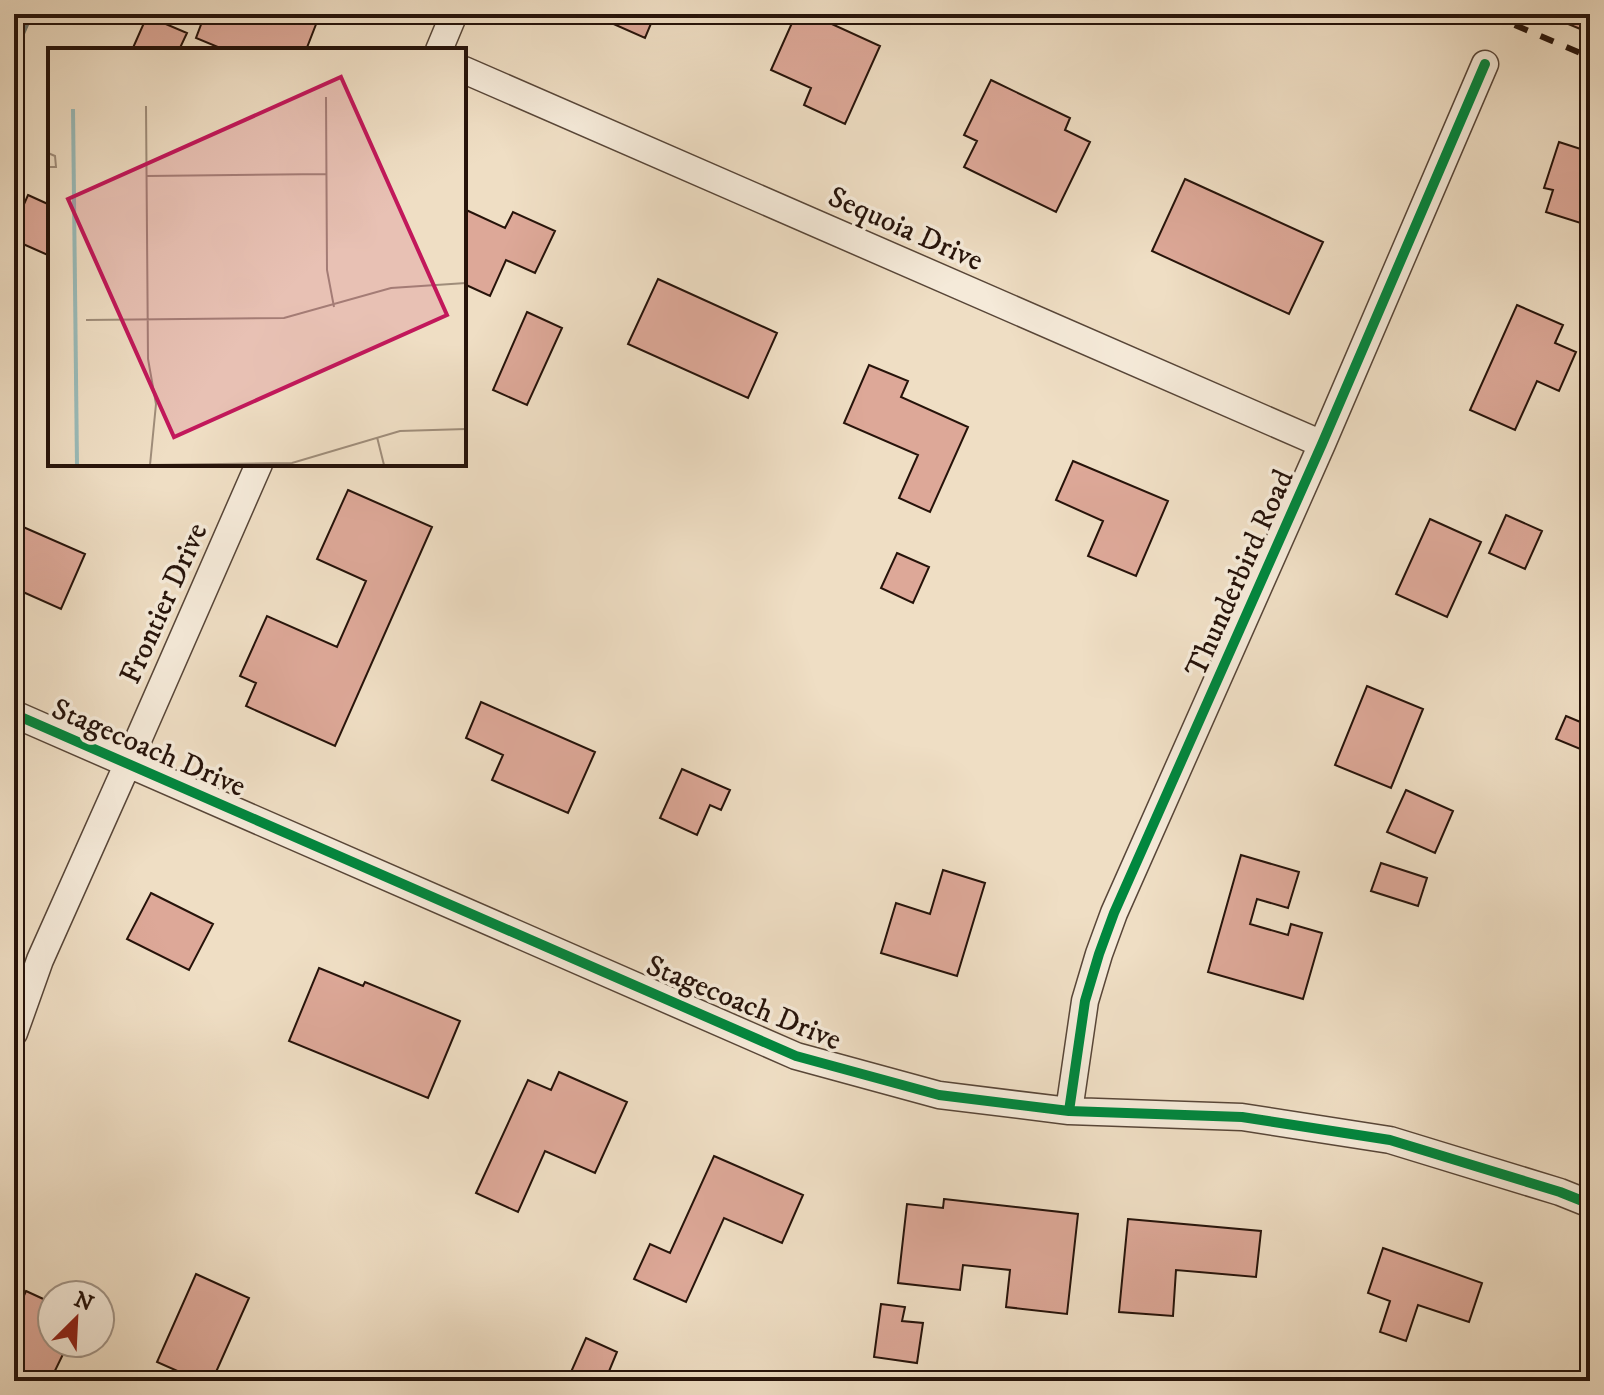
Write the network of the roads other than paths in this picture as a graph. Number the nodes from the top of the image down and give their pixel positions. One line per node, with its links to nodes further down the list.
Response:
1 (454, 14): 2 (street)
2 (440, 48)
3 (1485, 64): 5 (street, Thunderbird Road)
4 (466, 71): 5 (street, Sequoia Drive)
5 (1322, 444): 10 (street, Thunderbird Road)
6 (258, 466): 8 (street, Frontier Drive)
7 (14, 714): 8 (street, Stagecoach Drive)
8 (128, 763): 9 (street, Frontier Drive); 10 (street, Stagecoach Drive)
9 (14, 1033)
10 (1069, 1111): 11 (street, Stagecoach Drive)
11 (1590, 1204)

